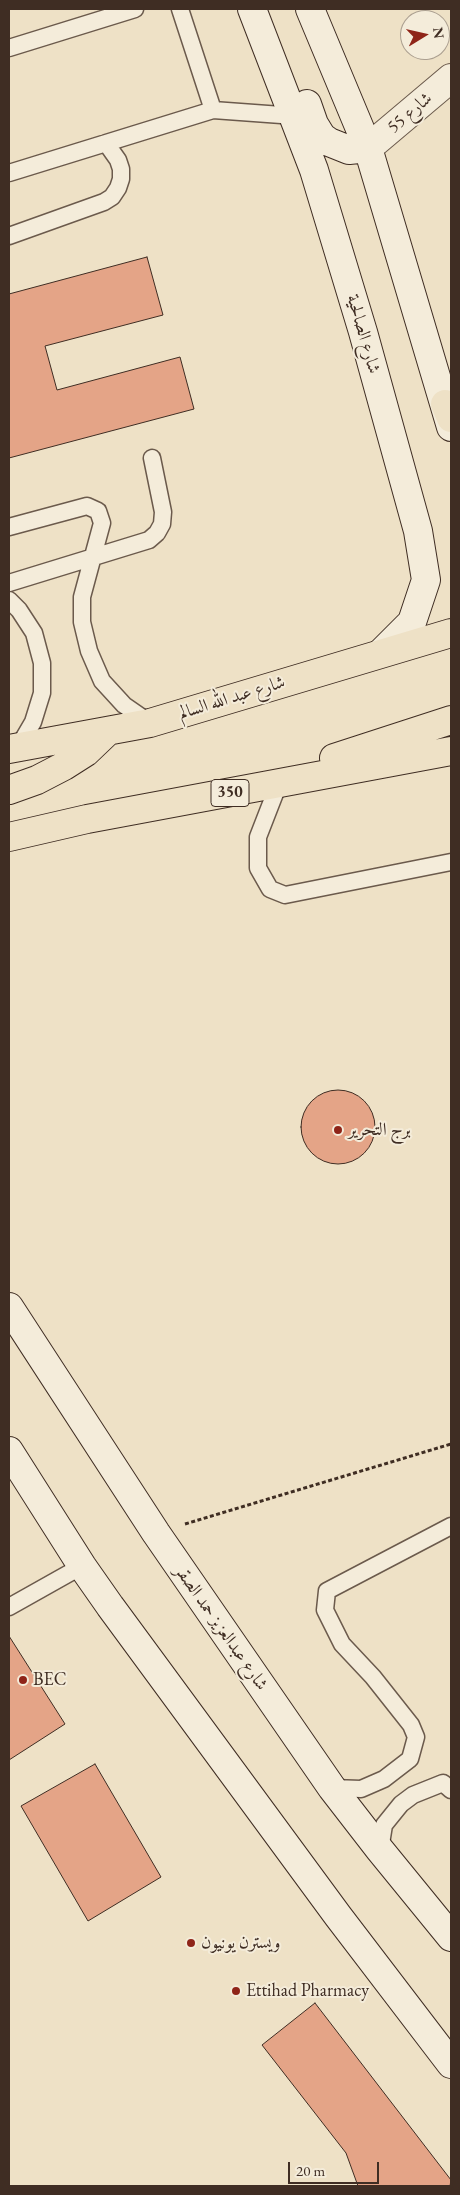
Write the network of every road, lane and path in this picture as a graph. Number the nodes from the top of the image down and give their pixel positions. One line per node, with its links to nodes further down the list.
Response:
1 (135, 9): 6 (lane)
2 (180, 9): 8 (lane)
3 (252, 9): 9 (main road, شارع الصالحية)
4 (260, 9): 11 (main road)
5 (310, 9): 11 (main road)
6 (9, 48)
7 (451, 78): 11 (main road, شارع 55)
8 (213, 110): 9 (lane); 10 (lane)
9 (295, 116): 21 (main road, شارع الصالحية)
10 (106, 143): 12 (lane); 13 (lane)
11 (368, 148): 14 (main road)
12 (9, 173)
13 (9, 236)
14 (449, 417)
15 (152, 458): 17 (lane)
16 (9, 527): 17 (lane)
17 (92, 559): 18 (lane); 23 (lane)
18 (9, 583)
19 (9, 600): 25 (lane)
20 (451, 633): 21 (main road, شارع عبد الله السالم)
21 (381, 653): 23 (main road, شارع عبد الله السالم)
22 (451, 720): 29 (main road)
23 (150, 723): 24 (main road, شارع عبد الله السالم)
24 (108, 731): 25 (main road, شارع عبد الله السالم); 28 (main road)
25 (12, 747)
26 (451, 751): 27 (main road, 350)
27 (279, 783): 29 (main road, 350); 31 (lane)
28 (9, 790)
29 (87, 819): 30 (main road, 350)
30 (9, 838)
31 (451, 862)
32 (9, 1307): 36 (main road, شارع عبدالعزيز حمد الصقر)
33 (451, 1444): 36 (path)
34 (9, 1451): 37 (main road)
35 (451, 1526): 39 (lane)
36 (156, 1533): 39 (main road, شارع عبدالعزيز حمد الصقر)
37 (82, 1566): 38 (lane); 43 (main road)
38 (9, 1607)
39 (332, 1788): 41 (main road, شارع عبدالعزيز حمد الصقر)
40 (451, 1790): 41 (lane)
41 (380, 1850): 42 (main road, شارع عبدالعزيز حمد الصقر)
42 (451, 1937)
43 (451, 2064)

